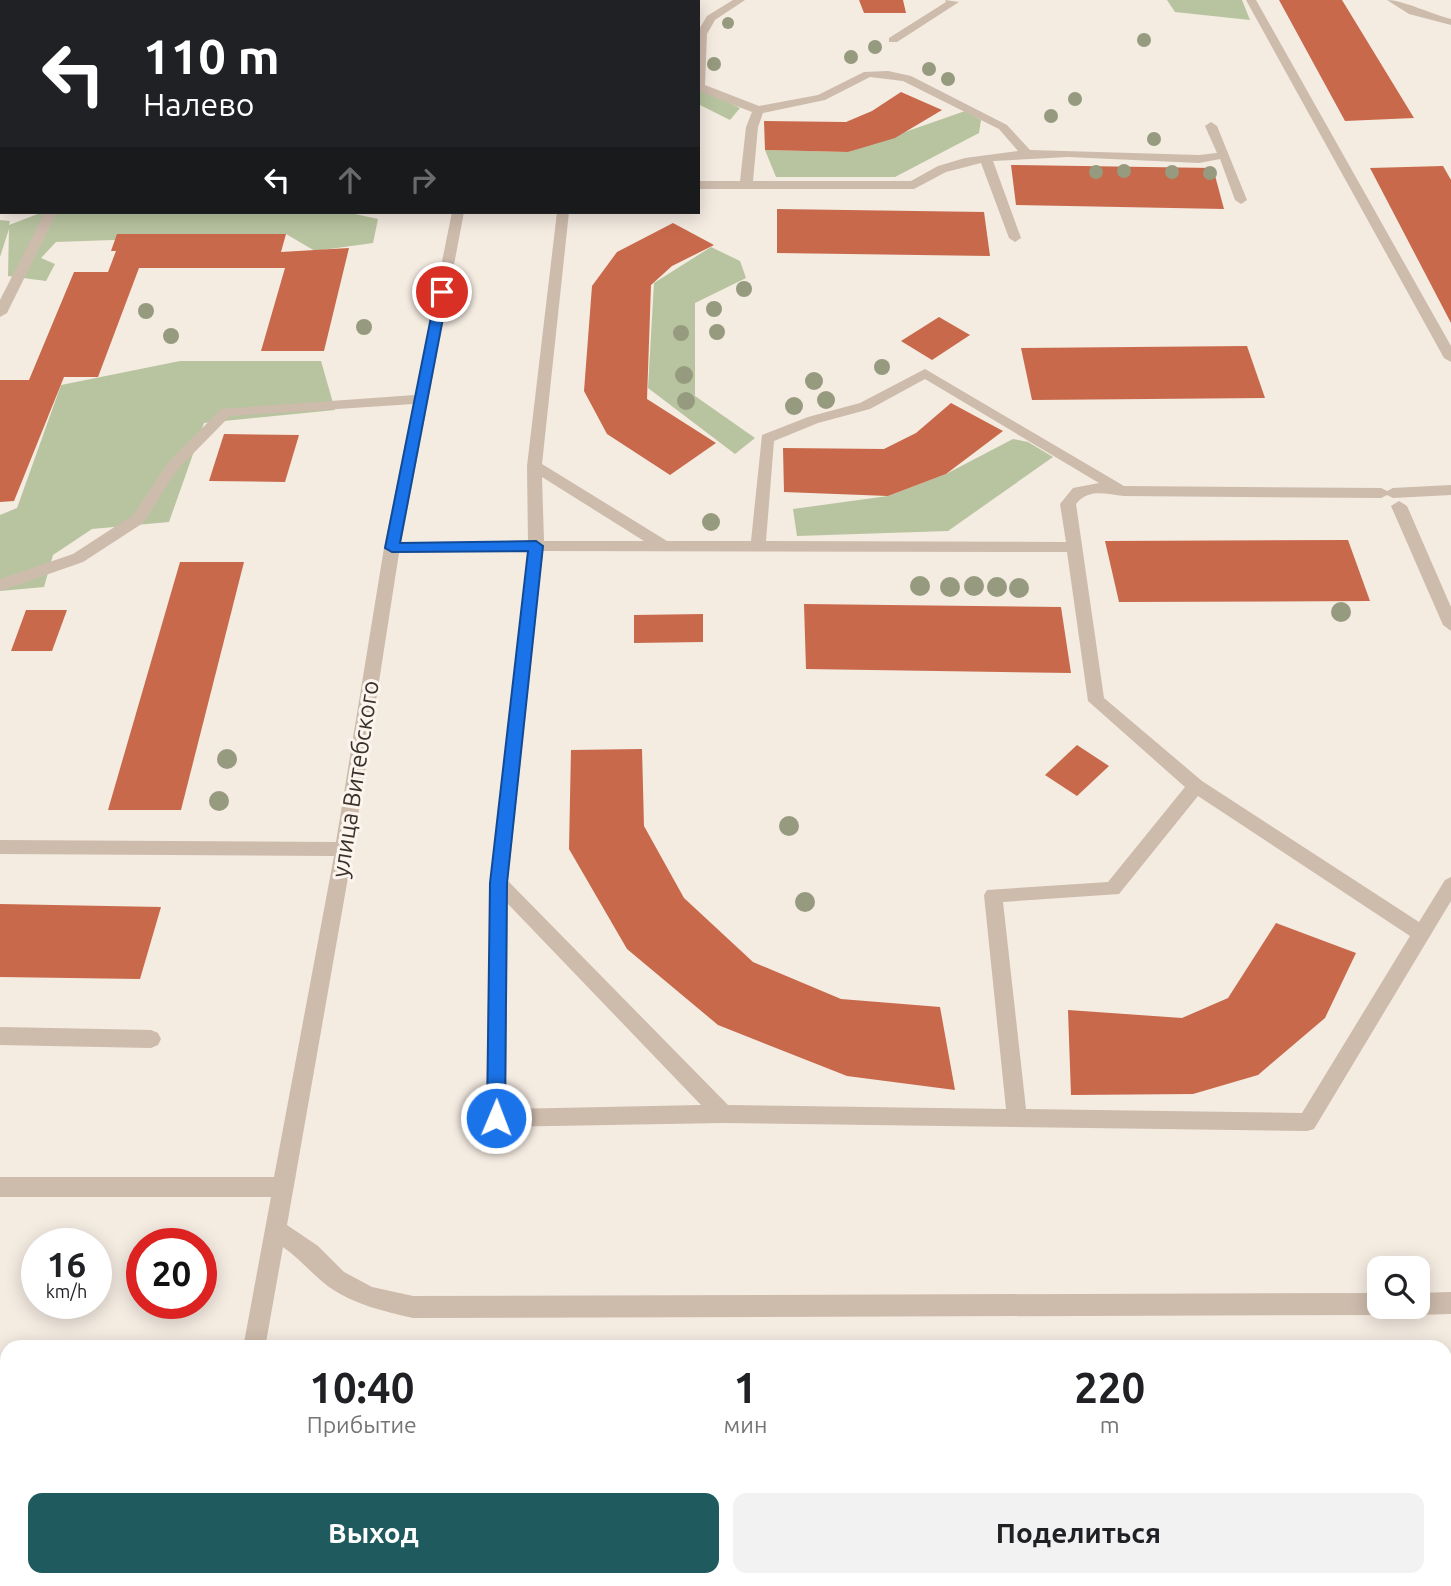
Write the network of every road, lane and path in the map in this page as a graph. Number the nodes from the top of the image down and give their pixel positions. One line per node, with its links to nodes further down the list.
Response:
1 (740, 0): 7 (street)
2 (950, 0): 6 (street)
3 (1251, 0): 22 (street)
4 (1392, 0): 5 (street)
5 (1451, 22)
6 (893, 40)
7 (700, 69)
8 (700, 87): 9 (street)
9 (758, 110): 11 (street); 15 (street)
10 (1210, 126): 12 (street)
11 (1027, 154): 12 (street); 13 (street)
12 (1224, 155): 16 (street)
13 (986, 159): 15 (street); 20 (street)
14 (700, 185): 15 (street)
15 (746, 185)
16 (1241, 200)
17 (50, 214): 21 (street)
18 (457, 214): 23 (street, улица Витебского)
19 (563, 214): 24 (street)
20 (1014, 238)
21 (0, 313)
22 (1451, 358)
23 (421, 399): 32 (street, улица Витебского); 33 (street)
24 (534, 466): 28 (street); 29 (street)
25 (1451, 490): 27 (street)
26 (1124, 491): 27 (street); 30 (street); 31 (street)
27 (1391, 497): 34 (street)
28 (536, 546): 29 (street); 32 (street); 38 (street)
29 (662, 546): 30 (street)
30 (758, 546): 31 (street)
31 (1075, 547): 35 (street)
32 (392, 548): 37 (street, улица Витебского)
33 (0, 585)
34 (1451, 625)
35 (1196, 786): 40 (street); 44 (street)
36 (0, 847): 37 (street)
37 (344, 849): 46 (street, улица Витебского)
38 (499, 883): 43 (street); 43 (street)
39 (1451, 885): 40 (street)
40 (1421, 933): 44 (street)
41 (0, 1036): 42 (street)
42 (151, 1038)
43 (723, 1114): 44 (street)
44 (1017, 1118)
45 (0, 1187): 46 (street)
46 (281, 1187): 47 (street, улица Витебского)
47 (274, 1228): 49 (street); 51 (street, улица Витебского)
48 (1451, 1303): 50 (street)
49 (1367, 1304)
50 (1430, 1304)
51 (255, 1340)

